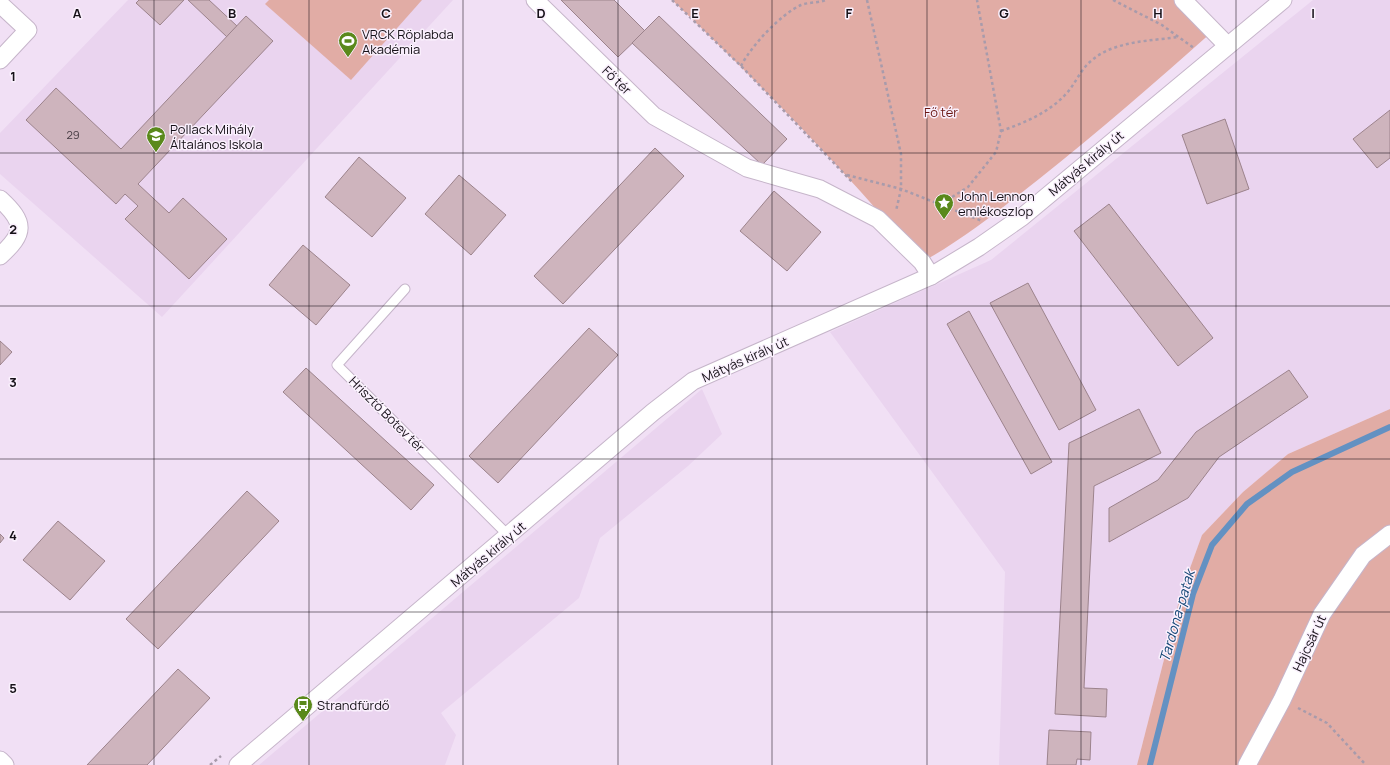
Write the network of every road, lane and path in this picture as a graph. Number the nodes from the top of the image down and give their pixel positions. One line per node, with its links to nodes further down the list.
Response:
1 (535, 0): 25 (street, Fő tér)
2 (672, 0): 15 (path)
3 (826, 0): 9 (path)
4 (867, 0): 19 (path)
5 (977, 0): 16 (path)
6 (1113, 0): 11 (path)
7 (1182, 0): 12 (street)
8 (1283, 0): 12 (street, Mátyás király út)
9 (818, 1): 15 (path)
10 (0, 4): 14 (street)
11 (1178, 37): 13 (path); 16 (path)
12 (1227, 45): 25 (street, Mátyás király út)
13 (1194, 48)
14 (0, 60)
15 (741, 66): 17 (path)
16 (1001, 131): 21 (path)
17 (846, 174): 18 (path); 19 (path)
18 (856, 186)
19 (901, 189): 21 (path); 22 (path)
20 (0, 199): 24 (street)
21 (947, 207): 23 (path)
22 (894, 218)
23 (984, 222)
24 (0, 256)
25 (931, 276): 28 (street, Mátyás király út)
26 (405, 289): 28 (lane, Hrisztó Botev tér)
27 (1390, 534): 29 (street, Hajcsár út)
28 (509, 536): 32 (street, Mátyás király út)
29 (1282, 700): 33 (street, Hajcsár út); 34 (path)
30 (0, 760): 31 (street)
31 (5, 765)
32 (238, 765)
33 (1247, 765)
34 (1366, 765)

